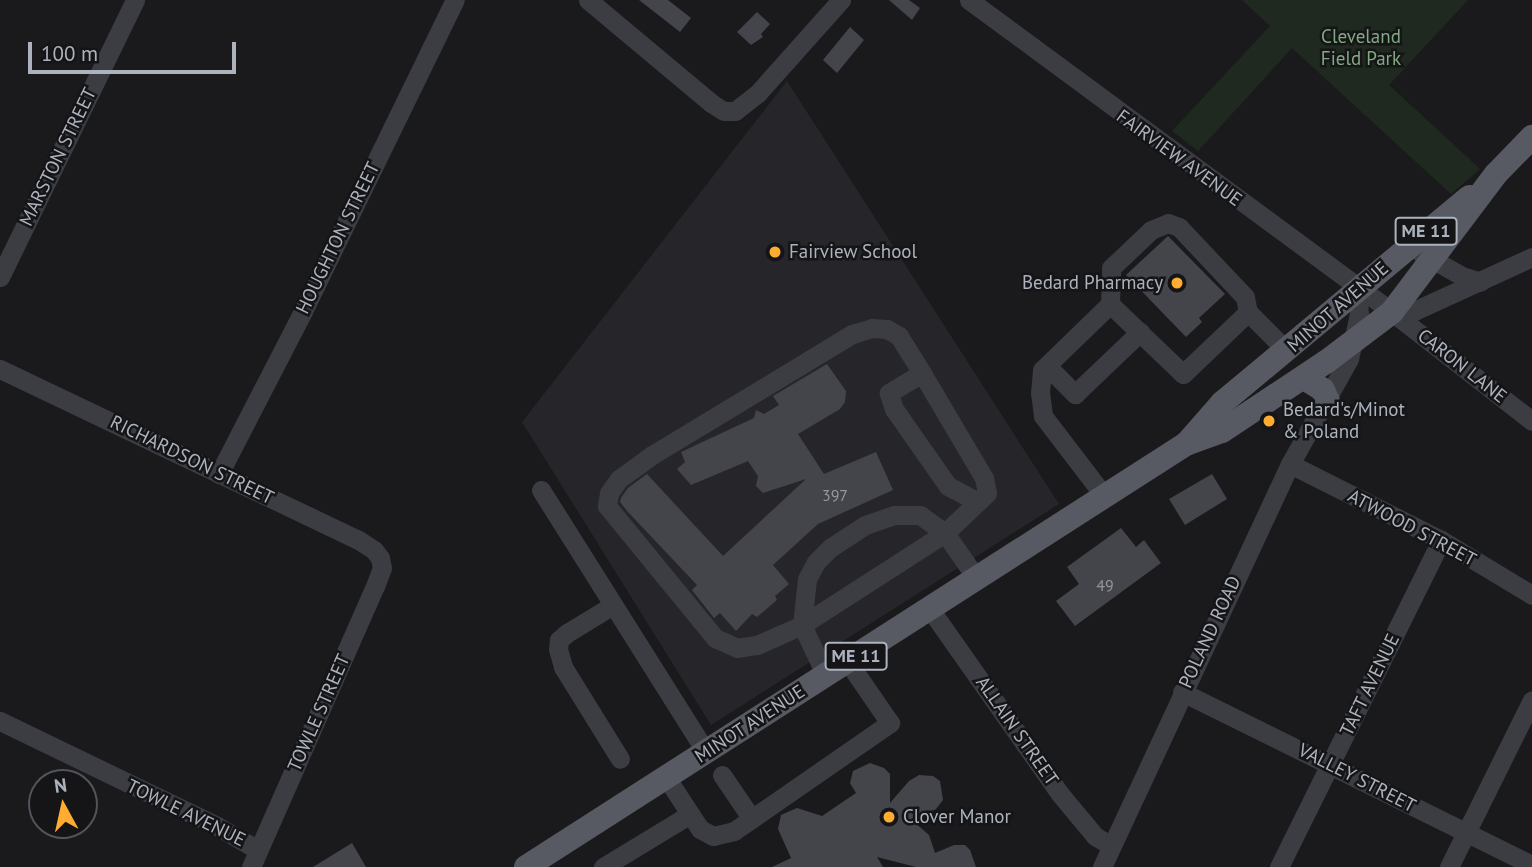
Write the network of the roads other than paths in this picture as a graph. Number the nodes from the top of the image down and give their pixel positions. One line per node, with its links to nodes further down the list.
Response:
1 (135, 0): 11 (street, MARSTON STREET)
2 (455, 0): 28 (street, HOUGHTON STREET)
3 (588, 0): 4 (street)
4 (841, 0)
5 (969, 0): 13 (street, FAIRVIEW AVENUE)
6 (1532, 137): 7 (main road, ME 11)
7 (1496, 174): 8 (main road, MINOT AVENUE / ME 11); 10 (main road, ME 11)
8 (1408, 247): 10 (street); 13 (main road, MINOT AVENUE / ME 11)
9 (1532, 257): 12 (street)
10 (1434, 259): 12 (street); 16 (main road, ME 11)
11 (0, 277)
12 (1480, 282): 16 (street)
13 (1357, 289): 16 (street, FAIRVIEW AVENUE); 18 (street, POLAND ROAD); 19 (main road, MINOT AVENUE / ME 11)
14 (1110, 304): 15 (street); 17 (street); 20 (street)
15 (1248, 312): 17 (street); 19 (street)
16 (1392, 312): 18 (main road, MINOT AVENUE / ME 11); 24 (street, POLAND ROAD); 25 (street, CARON LANE)
17 (1140, 332): 20 (street)
18 (1356, 339): 23 (main road, MINOT AVENUE / ME 11); 24 (street, POLAND ROAD)
19 (1287, 351): 26 (main road, MINOT AVENUE / ME 11)
20 (1046, 366): 30 (street)
21 (0, 369): 28 (street, RICHARDSON STREET)
22 (922, 373): 31 (street); 31 (street); 39 (street)
23 (1304, 378): 24 (main road); 26 (main road, MINOT AVENUE / ME 11)
24 (1328, 401): 27 (street, POLAND ROAD)
25 (1532, 421)
26 (1186, 444): 30 (main road, MINOT AVENUE / ME 11)
27 (1290, 464): 33 (street, ATWOOD STREET); 42 (street, POLAND ROAD)
28 (219, 474): 34 (street, RICHARDSON STREET)
29 (541, 490): 37 (street)
30 (1105, 497): 35 (main road, MINOT AVENUE / ME 11)
31 (978, 502): 32 (street)
32 (944, 533): 35 (street); 39 (street); 39 (street)
33 (1441, 540): 36 (street, ATWOOD STREET); 47 (street, TAFT AVENUE)
34 (380, 558): 54 (street, TOWLE STREET)
35 (977, 579): 38 (main road, MINOT AVENUE / ME 11)
36 (1532, 595)
37 (614, 605): 45 (street); 46 (street)
38 (930, 609): 40 (main road, MINOT AVENUE / ME 11); 53 (street, ALLAIN STREET)
39 (802, 625): 41 (street)
40 (848, 662): 41 (main road, MINOT AVENUE / ME 11); 51 (street)
41 (826, 676): 45 (main road, MINOT AVENUE / ME 11)
42 (1182, 692): 47 (street, VALLEY STREET); 53 (street, POLAND ROAD)
43 (1532, 700): 52 (street)
44 (0, 721): 54 (street, TOWLE AVENUE)
45 (706, 752): 49 (main road, MINOT AVENUE / ME 11)
46 (620, 759)
47 (1330, 765): 52 (street, VALLEY STREET); 59 (street, TAFT AVENUE)
48 (722, 775): 51 (street)
49 (666, 777): 50 (street); 56 (main road, MINOT AVENUE / ME 11)
50 (690, 814): 51 (street); 57 (street)
51 (752, 819)
52 (1466, 834): 55 (street, VALLEY STREET); 60 (street)
53 (1111, 846): 58 (street, POLAND ROAD)
54 (254, 859)
55 (1532, 865)
56 (529, 866)
57 (604, 867)
58 (1102, 867)
59 (1279, 867)
60 (1450, 867)

